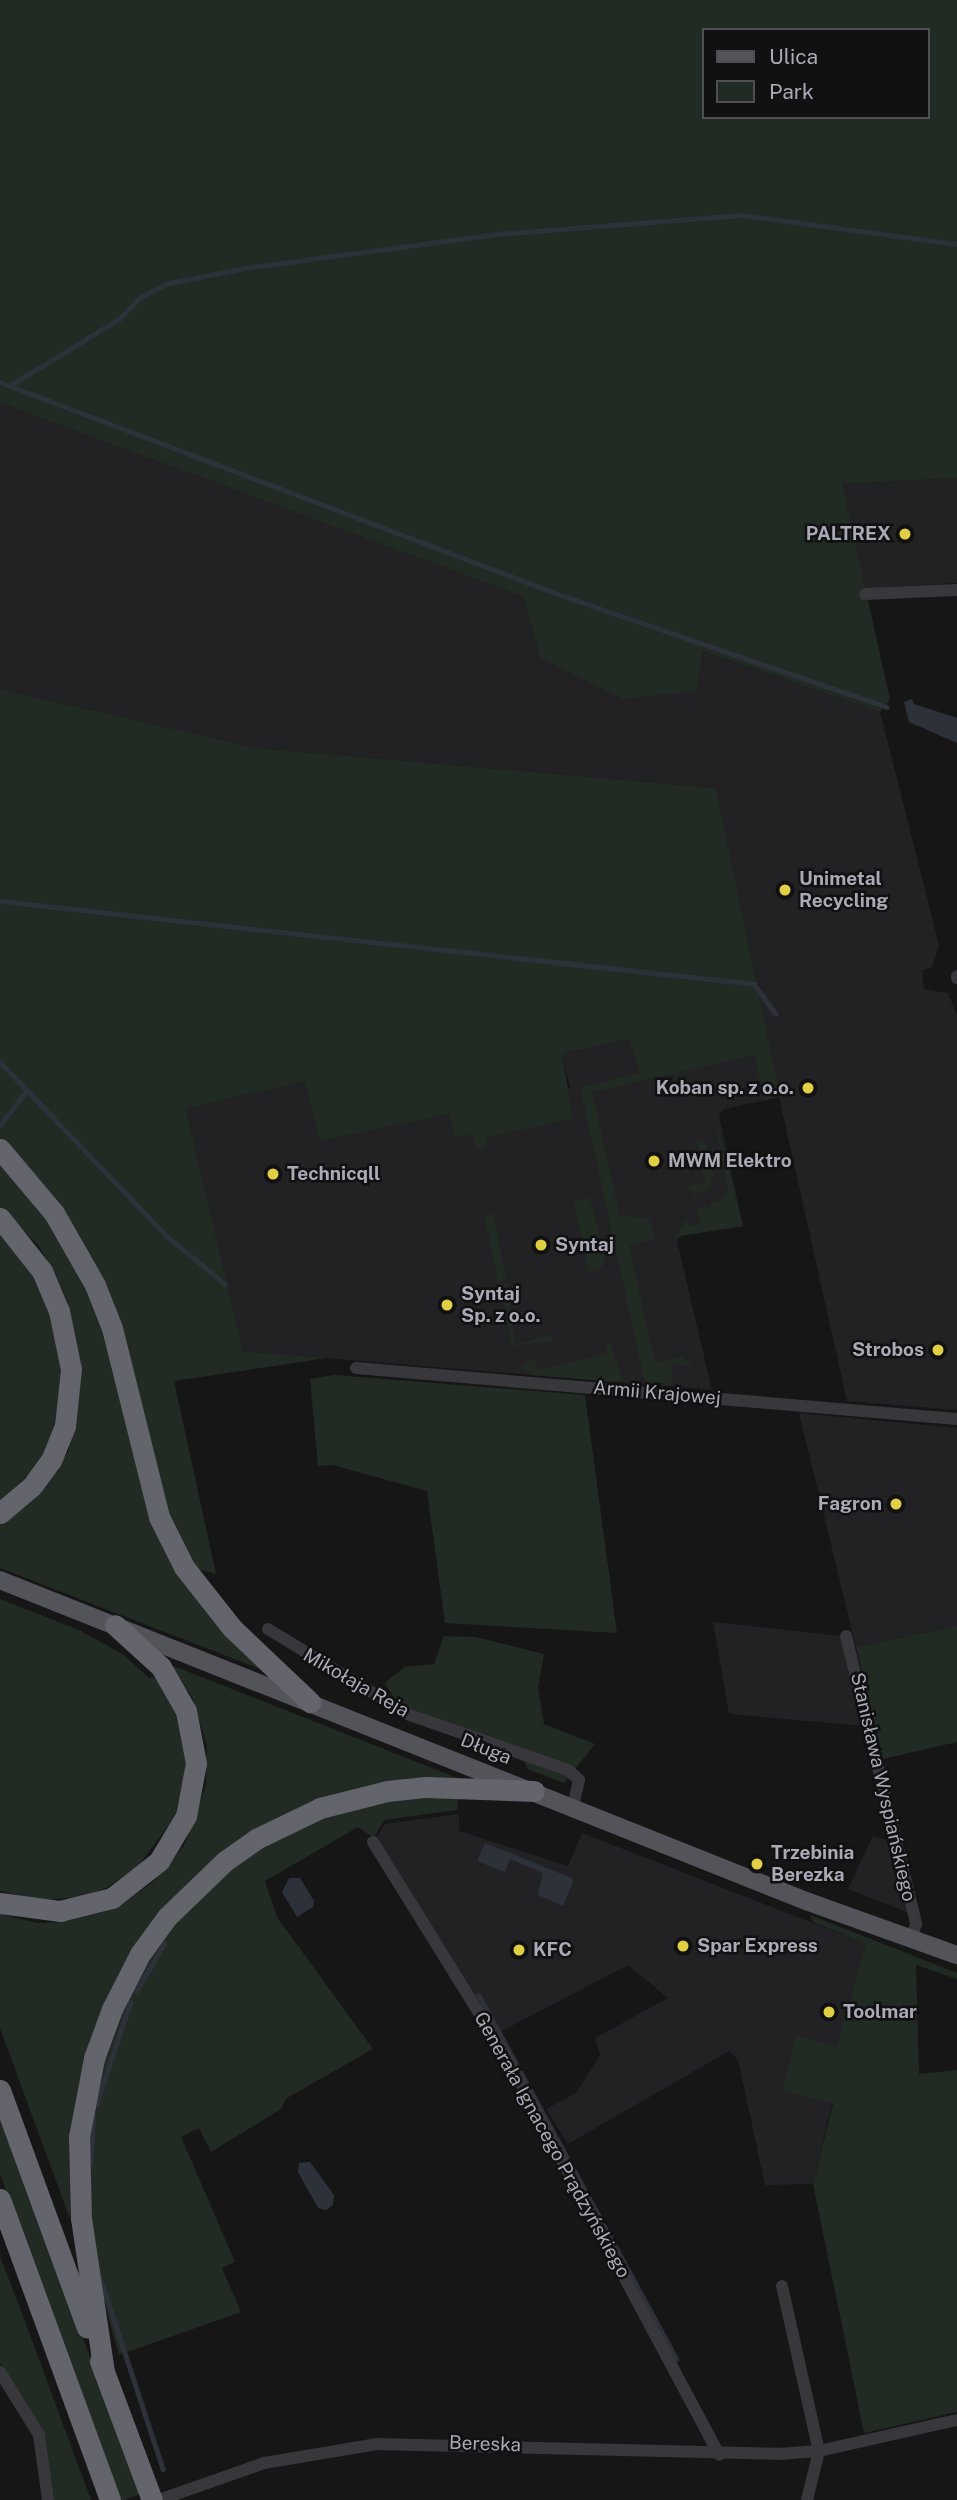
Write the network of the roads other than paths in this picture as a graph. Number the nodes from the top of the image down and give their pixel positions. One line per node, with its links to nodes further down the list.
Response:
1 (957, 590): 2 (street)
2 (865, 594)
3 (0, 1149): 12 (highway)
4 (0, 1218): 7 (highway)
5 (356, 1368): 6 (street, Armii Krajowej)
6 (957, 1419)
7 (0, 1513)
8 (0, 1580): 9 (main road, Długa)
9 (115, 1625): 12 (main road, Długa); 16 (highway)
10 (268, 1629): 14 (street, Mikołaja Reja)
11 (846, 1636): 17 (street, Stanisława Wyspiańskiego)
12 (310, 1702): 13 (main road, Długa)
13 (534, 1791): 14 (main road, Długa); 25 (highway)
14 (573, 1806): 17 (main road, Długa)
15 (373, 1842): 28 (street, Generała Ignacego Prądzyńskiego)
16 (0, 1903)
17 (911, 1939): 18 (main road, Długa)
18 (957, 1955)
19 (0, 2090): 25 (highway)
20 (0, 2199): 22 (highway)
21 (0, 2215): 22 (highway)
22 (15, 2239): 30 (highway)
23 (782, 2286): 27 (street)
24 (0, 2372): 29 (street)
25 (104, 2372): 31 (highway)
26 (957, 2420): 27 (street, Bereska)
27 (819, 2451): 28 (street, Bereska); 33 (street)
28 (719, 2455): 32 (street, Bereska)
29 (48, 2500)
30 (110, 2500)
31 (152, 2500)
32 (159, 2500)
33 (807, 2500)

